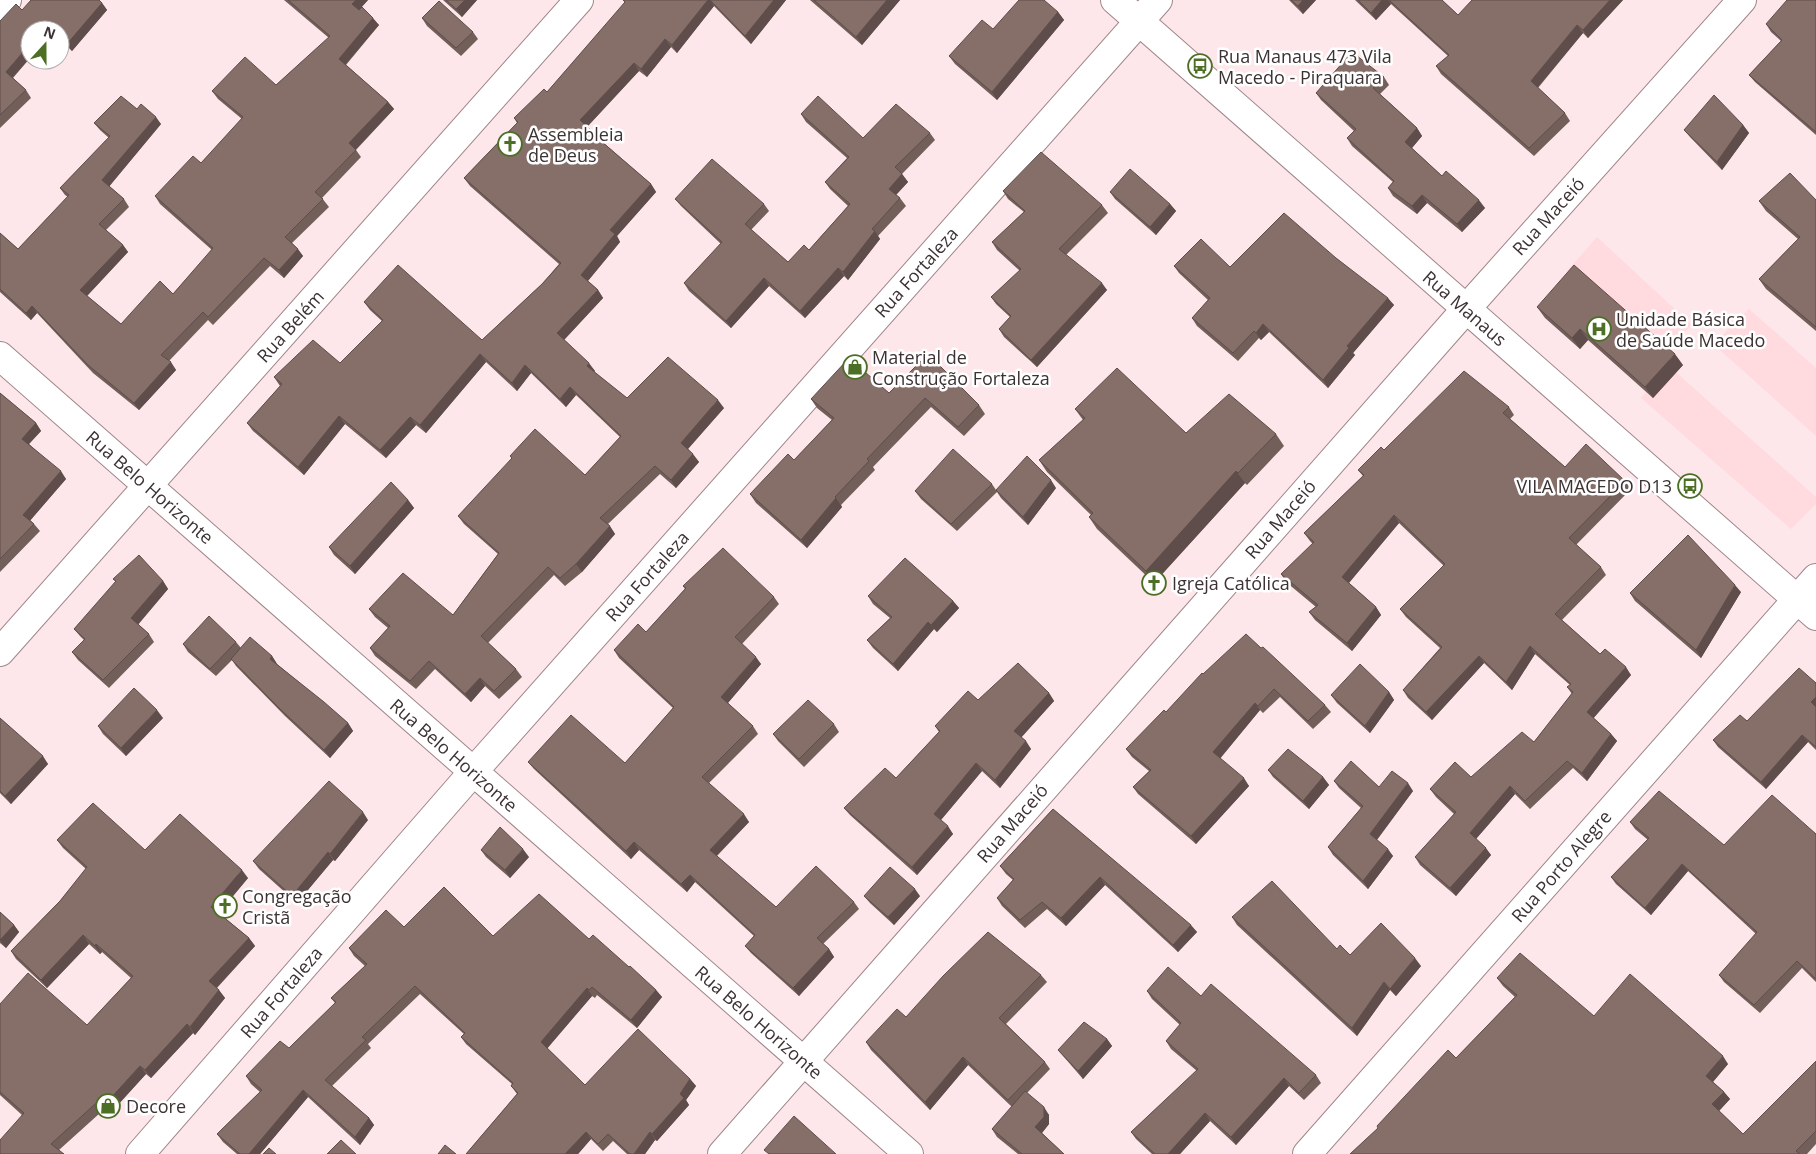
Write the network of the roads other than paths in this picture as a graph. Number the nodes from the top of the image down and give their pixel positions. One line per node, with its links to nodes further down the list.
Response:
1 (7, 0): 6 (street)
2 (579, 0): 10 (street, Rua Belém)
3 (1115, 0): 7 (street, Rua Manaus)
4 (1158, 0): 7 (street, Rua Fortaleza)
5 (1742, 0): 8 (street, Rua Maceió)
6 (0, 8)
7 (1139, 21): 8 (street, Rua Manaus); 14 (street, Rua Fortaleza)
8 (1466, 309): 12 (street, Rua Manaus); 15 (street, Rua Maceió)
9 (0, 356): 10 (street, Rua Belo Horizonte)
10 (148, 486): 13 (street, Rua Belém); 14 (street, Rua Belo Horizonte)
11 (1816, 578): 12 (street, Rua Porto Alegre)
12 (1807, 608): 19 (street, Rua Porto Alegre)
13 (0, 652)
14 (473, 772): 15 (street, Rua Belo Horizonte); 16 (street, Rua Fortaleza)
15 (803, 1060): 17 (street, Rua Maceió); 18 (street, Rua Belo Horizonte)
16 (140, 1154)
17 (722, 1154)
18 (909, 1154)
19 (1307, 1154)

